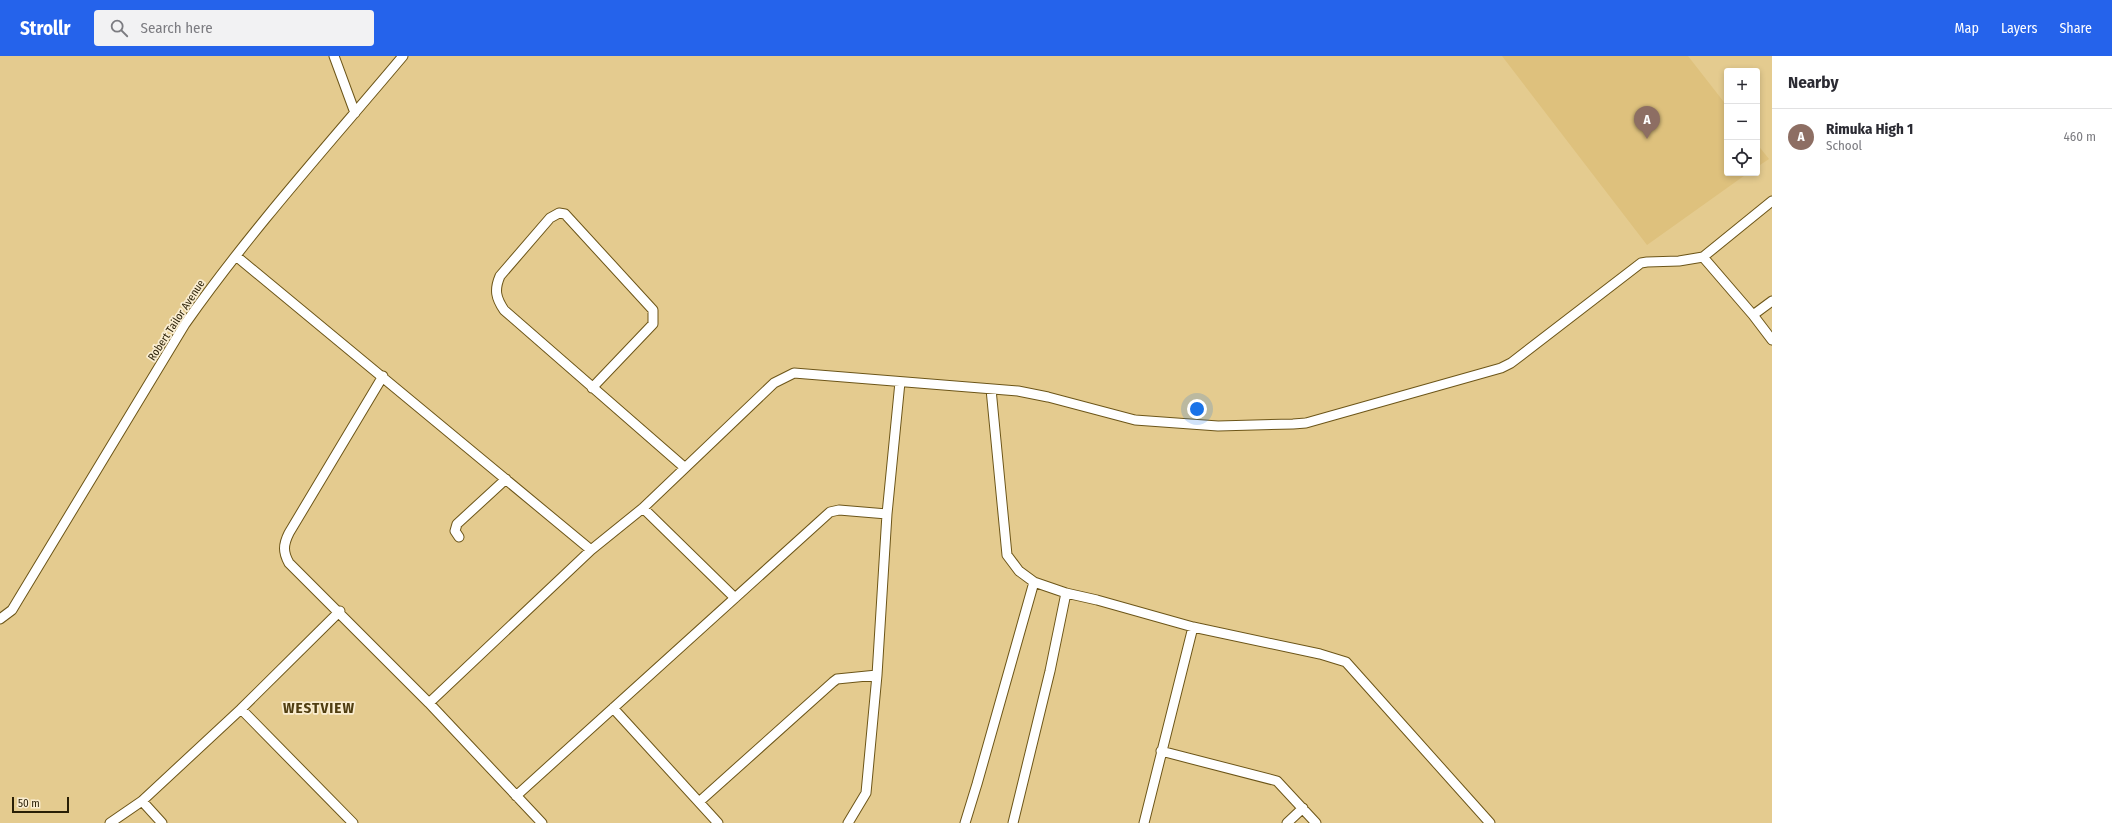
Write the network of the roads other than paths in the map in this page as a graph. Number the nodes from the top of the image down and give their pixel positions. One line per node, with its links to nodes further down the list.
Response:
1 (334, 56): 3 (street)
2 (403, 56): 3 (street, Robert Tailor Avenue)
3 (355, 113): 5 (street, Robert Tailor Avenue)
4 (1772, 201): 6 (street)
5 (236, 256): 10 (street); 24 (street, Robert Tailor Avenue)
6 (1703, 257): 8 (street); 13 (street)
7 (1772, 301): 8 (street)
8 (1753, 315): 9 (street)
9 (1772, 340)
10 (384, 376): 15 (street); 23 (street)
11 (900, 382): 13 (street); 14 (street); 17 (street)
12 (592, 388): 12 (street); 14 (street)
13 (991, 389): 20 (street)
14 (684, 467): 16 (street)
15 (506, 479): 18 (street); 19 (street)
16 (642, 508): 19 (street); 22 (street)
17 (887, 514): 22 (street); 26 (street)
18 (459, 537)
19 (591, 550): 27 (street)
20 (1034, 582): 21 (street); 41 (street)
21 (1066, 593): 25 (street); 42 (street)
22 (735, 598): 28 (street)
23 (340, 612): 27 (street); 29 (street)
24 (0, 619)
25 (1193, 627): 30 (street); 46 (street)
26 (877, 675): 33 (street); 40 (street)
27 (429, 703): 31 (street)
28 (614, 708): 31 (street); 33 (street)
29 (241, 709): 32 (street); 37 (street)
30 (1161, 751): 34 (street); 43 (street)
31 (516, 796): 38 (street)
32 (142, 801): 35 (street); 36 (street)
33 (699, 802): 39 (street)
34 (1303, 808): 44 (street); 45 (street)
35 (110, 823)
36 (162, 823)
37 (353, 823)
38 (542, 823)
39 (718, 823)
40 (848, 823)
41 (965, 823)
42 (1013, 823)
43 (1144, 823)
44 (1287, 823)
45 (1316, 823)
46 (1490, 823)

